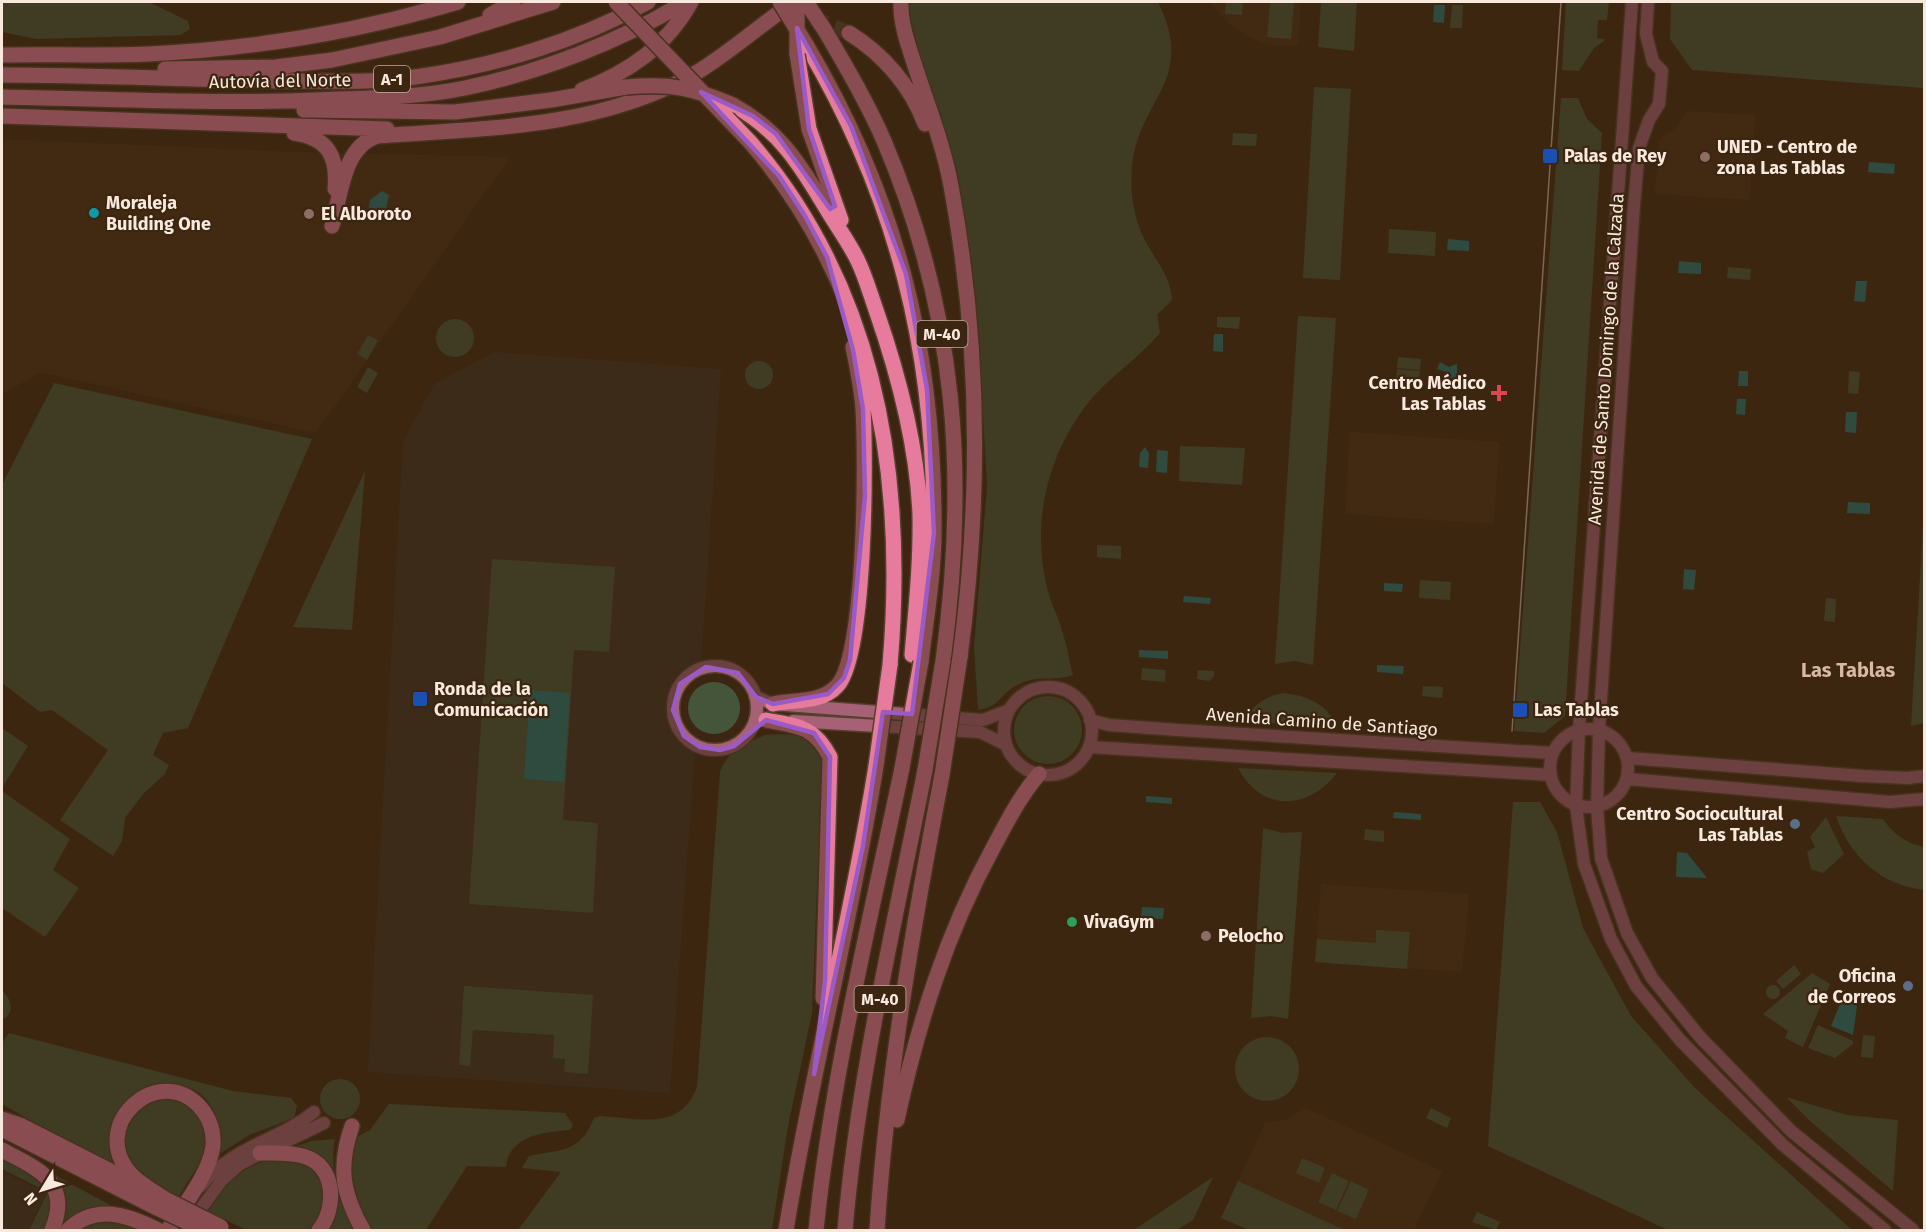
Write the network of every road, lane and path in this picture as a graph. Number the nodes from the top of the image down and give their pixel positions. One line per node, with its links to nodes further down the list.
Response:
1 (458, 2): 15 (highway)
2 (513, 2): 17 (highway)
3 (553, 2): 17 (highway)
4 (616, 2): 27 (highway, bridge)
5 (648, 2): 20 (highway, Autovía del Norte / A-1)
6 (685, 2): 23 (highway, Autovía del Norte / A-1)
7 (691, 2): 22 (highway)
8 (780, 2): 30 (highway, M-40, bridge)
9 (796, 2): 26 (highway); 28 (highway, bridge)
10 (806, 2): 72 (highway, M-40, bridge)
11 (901, 2): 29 (highway)
12 (1632, 2): 36 (street, Avenida de Santo Domingo de la Calzada)
13 (1648, 2): 37 (street, Avenida de Santo Domingo de la Calzada)
14 (849, 33): 29 (highway)
15 (314, 35): 16 (highway); 18 (highway)
16 (246, 38)
17 (388, 50): 20 (highway)
18 (2, 55)
19 (2, 75): 20 (highway, Autovía del Norte / A-1)
20 (124, 75)
21 (2, 97): 23 (highway, Autovía del Norte / A-1)
22 (551, 100): 23 (highway); 28 (highway, bridge)
23 (260, 103)
24 (2, 116): 25 (highway)
25 (243, 125): 26 (highway); 26 (highway)
26 (453, 131)
27 (827, 258): 32 (highway); 49 (highway, bridge)
28 (857, 260): 30 (highway)
29 (970, 353): 60 (highway, bridge)
30 (916, 661): 71 (highway, M-40, bridge)
31 (756, 697): 32 (street); 35 (street); 35 (street)
32 (773, 704): 33 (street)
33 (1009, 710): 34 (street); 38 (street)
34 (1090, 720): 39 (street); 40 (street, Avenida Camino de Santiago)
35 (760, 722): 38 (street); 49 (highway)
36 (1580, 730): 37 (street); 40 (street); 47 (street, Avenida de Santo Domingo de la Calzada)
37 (1599, 730): 41 (street); 48 (street, Avenida de Santo Domingo de la Calzada)
38 (1006, 745): 42 (street)
39 (1089, 747): 42 (street); 43 (street)
40 (1552, 753): 43 (street)
41 (1628, 758): 44 (street); 45 (street)
42 (1039, 774): 60 (highway)
43 (1551, 775): 47 (street)
44 (1924, 776)
45 (1628, 779): 46 (street); 48 (street)
46 (1924, 799)
47 (1576, 806): 48 (street); 74 (street, Avenida de Santo Domingo de la Calzada)
48 (1597, 807): 75 (street, Avenida de Santo Domingo de la Calzada)
49 (814, 1074): 70 (highway)
50 (314, 1112): 65 (street)
51 (2, 1114): 54 (highway)
52 (2, 1119): 54 (highway)
53 (324, 1123): 59 (street)
54 (20, 1125): 61 (highway)
55 (352, 1126): 69 (highway)
56 (2, 1129): 61 (highway)
57 (2, 1140): 61 (highway)
58 (2, 1150): 63 (highway)
59 (260, 1153): 66 (street); 68 (highway)
60 (880, 1199): 73 (highway)
61 (155, 1215): 62 (highway, bridge); 64 (highway); 65 (highway); 66 (highway); 67 (highway, bridge)
62 (227, 1229)
63 (52, 1230)
64 (68, 1230)
65 (168, 1230)
66 (182, 1230)
67 (203, 1230)
68 (319, 1230)
69 (363, 1230)
70 (786, 1230)
71 (816, 1230)
72 (845, 1230)
73 (878, 1230)
74 (1885, 1230)
75 (1913, 1230)

